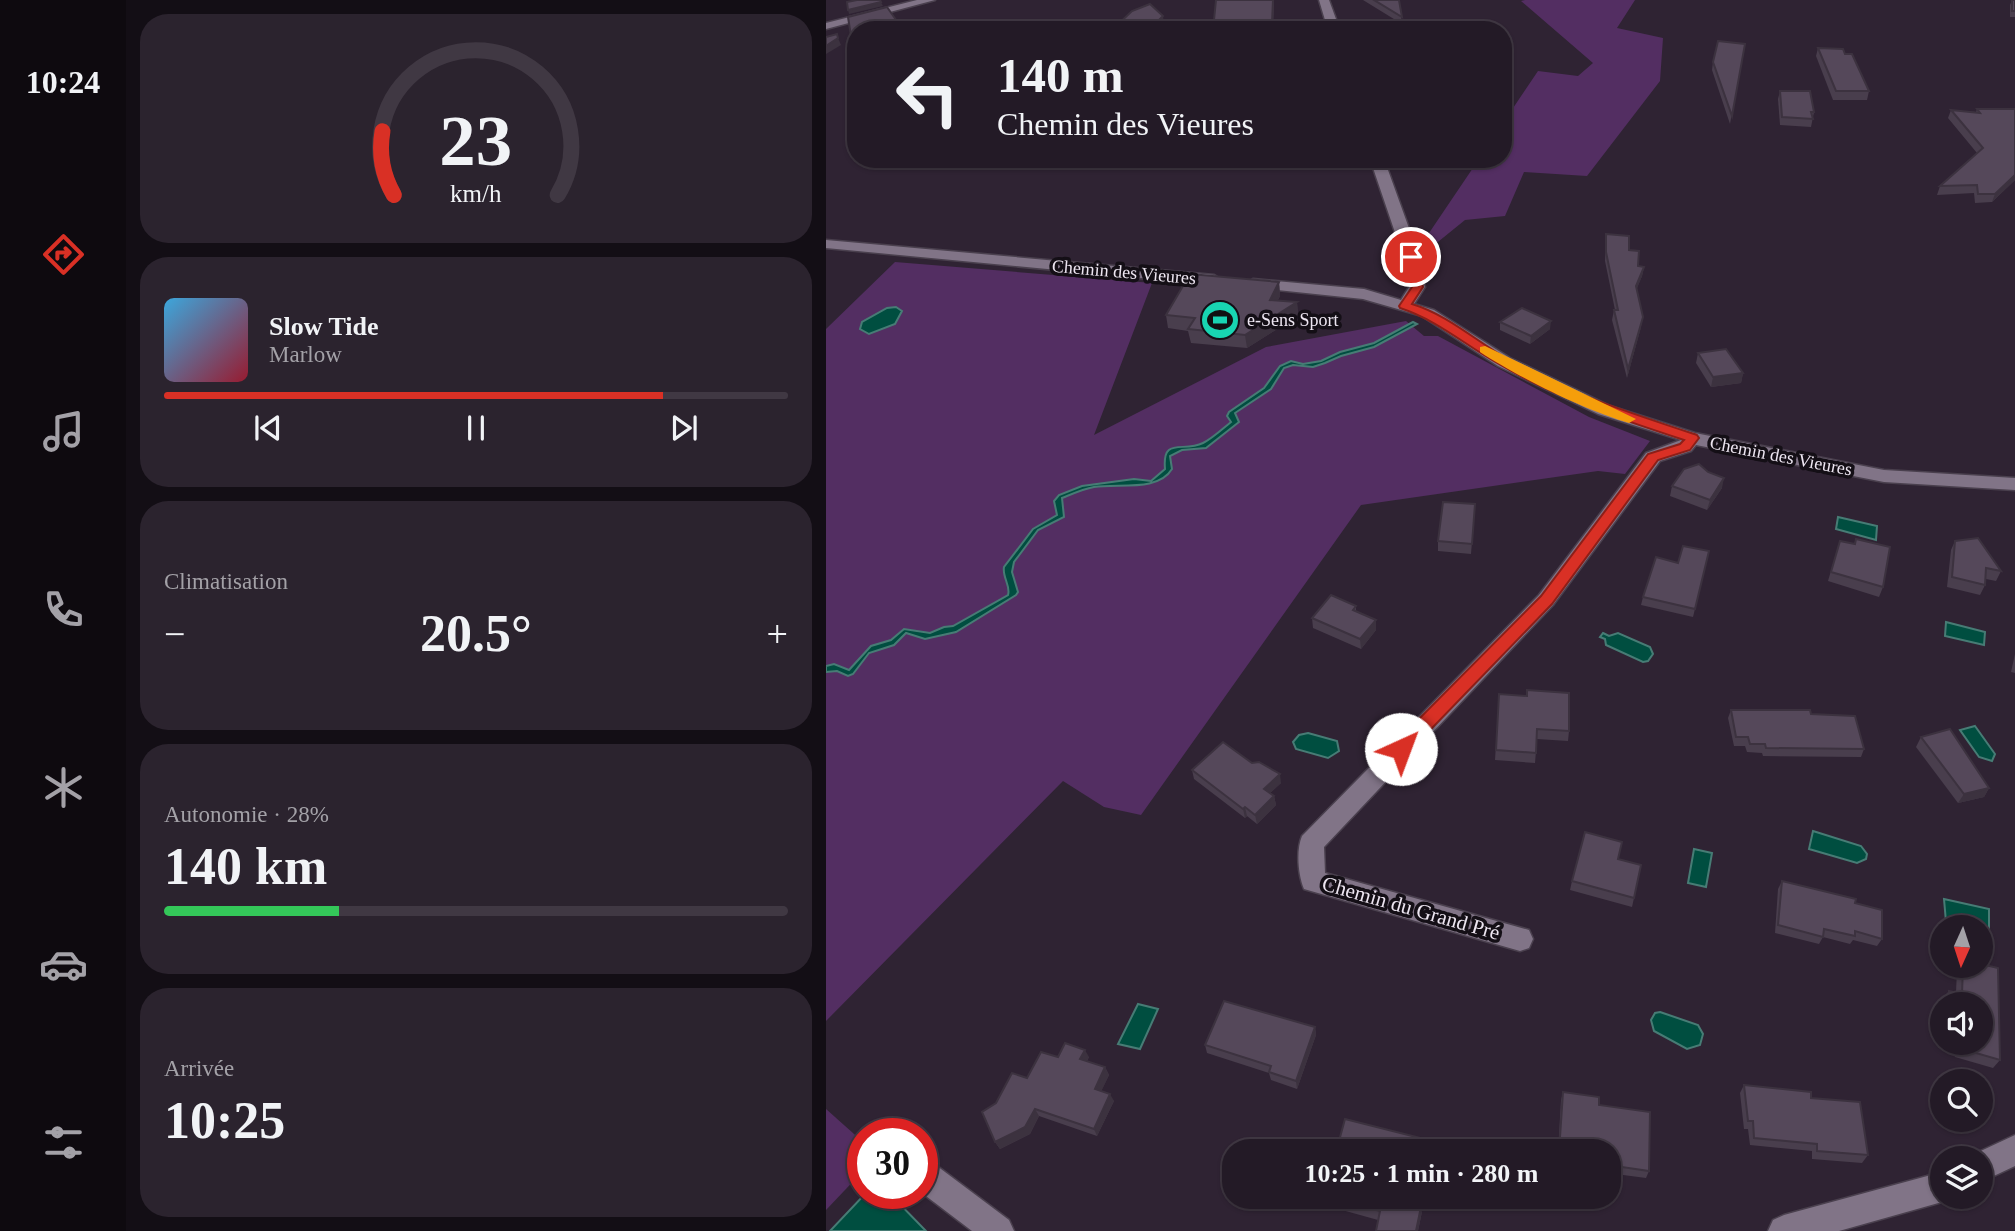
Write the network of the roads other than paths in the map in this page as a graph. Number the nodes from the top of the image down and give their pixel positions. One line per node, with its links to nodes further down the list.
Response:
1 (930, 0): 4 (street)
2 (1324, 0): 3 (street)
3 (1331, 21)
4 (826, 26)
5 (1380, 168): 7 (street)
6 (826, 244): 7 (street, Chemin des Vieures)
7 (1405, 306): 8 (street, Chemin des Vieures)
8 (1692, 438): 9 (street, Chemin des Vieures); 10 (street, Chemin du Grand Pré)
9 (2015, 484)
10 (1520, 939)
11 (2015, 1150): 12 (street)
12 (1993, 1161)
13 (938, 1186): 15 (street)
14 (1930, 1190): 16 (street)
15 (998, 1231)
16 (1784, 1231)

